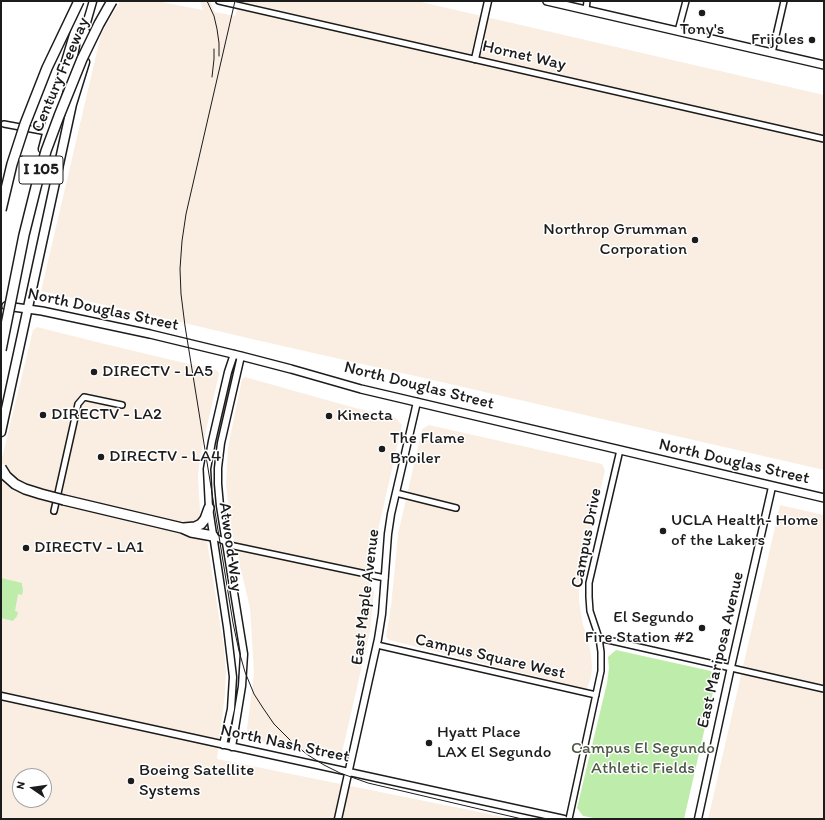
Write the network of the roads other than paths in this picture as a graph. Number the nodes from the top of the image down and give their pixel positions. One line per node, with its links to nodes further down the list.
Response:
1 (79, 1): 21 (highway, Century Freeway / I 105, bridge)
2 (84, 1): 12 (main road)
3 (102, 1): 20 (main road)
4 (112, 1): 25 (highway, Century Freeway / I 105, bridge)
5 (219, 1): 15 (street, Hornet Way)
6 (488, 1): 15 (street)
7 (547, 1): 11 (main road)
8 (588, 1): 11 (street)
9 (686, 1): 13 (street)
10 (784, 1): 14 (street)
11 (586, 10): 13 (main road)
12 (75, 30): 18 (main road); 20 (main road)
13 (678, 31): 14 (main road)
14 (772, 53): 16 (main road)
15 (475, 59): 19 (street, Hornet Way)
16 (824, 64)
17 (4, 124): 18 (street)
18 (48, 132): 22 (main road)
19 (824, 139)
20 (65, 140): 23 (main road)
21 (1, 210)
22 (3, 306): 23 (main road, North Douglas Street); 24 (main road)
23 (28, 308): 26 (main road, North Douglas Street); 29 (main road)
24 (1, 327)
25 (1, 350)
26 (237, 355): 27 (main road, North Douglas Street); 35 (street, Atwood Way); 40 (street, Atwood Way)
27 (417, 402): 30 (main road, North Douglas Street); 33 (street, East Maple Avenue)
28 (122, 405): 37 (street)
29 (1, 432)
30 (620, 450): 32 (main road, North Douglas Street); 42 (street, Campus Drive)
31 (1, 468): 38 (highway, bridge)
32 (772, 487): 34 (main road, North Douglas Street); 44 (street, East Mariposa Avenue)
33 (396, 493): 36 (street); 41 (street, East Maple Avenue)
34 (824, 498)
35 (209, 508): 38 (highway); 39 (street, Atwood Way)
36 (456, 508)
37 (54, 512)
38 (182, 528): 39 (highway)
39 (213, 536): 40 (street); 48 (street, Atwood Way)
40 (226, 542): 41 (street); 49 (street, Atwood Way)
41 (385, 578): 43 (street, East Maple Avenue)
42 (599, 638): 44 (street); 46 (street, Campus Drive)
43 (377, 645): 46 (street, Campus Square West); 50 (street, East Maple Avenue)
44 (731, 667): 45 (street); 54 (street, East Mariposa Avenue)
45 (824, 689)
46 (596, 695): 53 (street, Campus Drive)
47 (1, 696): 48 (street, North Nash Street)
48 (223, 745): 49 (street, North Nash Street)
49 (232, 747): 50 (street, North Nash Street)
50 (349, 773): 51 (street, East Maple Avenue); 52 (street, North Nash Street)
51 (338, 819)
52 (564, 819)
53 (568, 819)
54 (698, 819)

